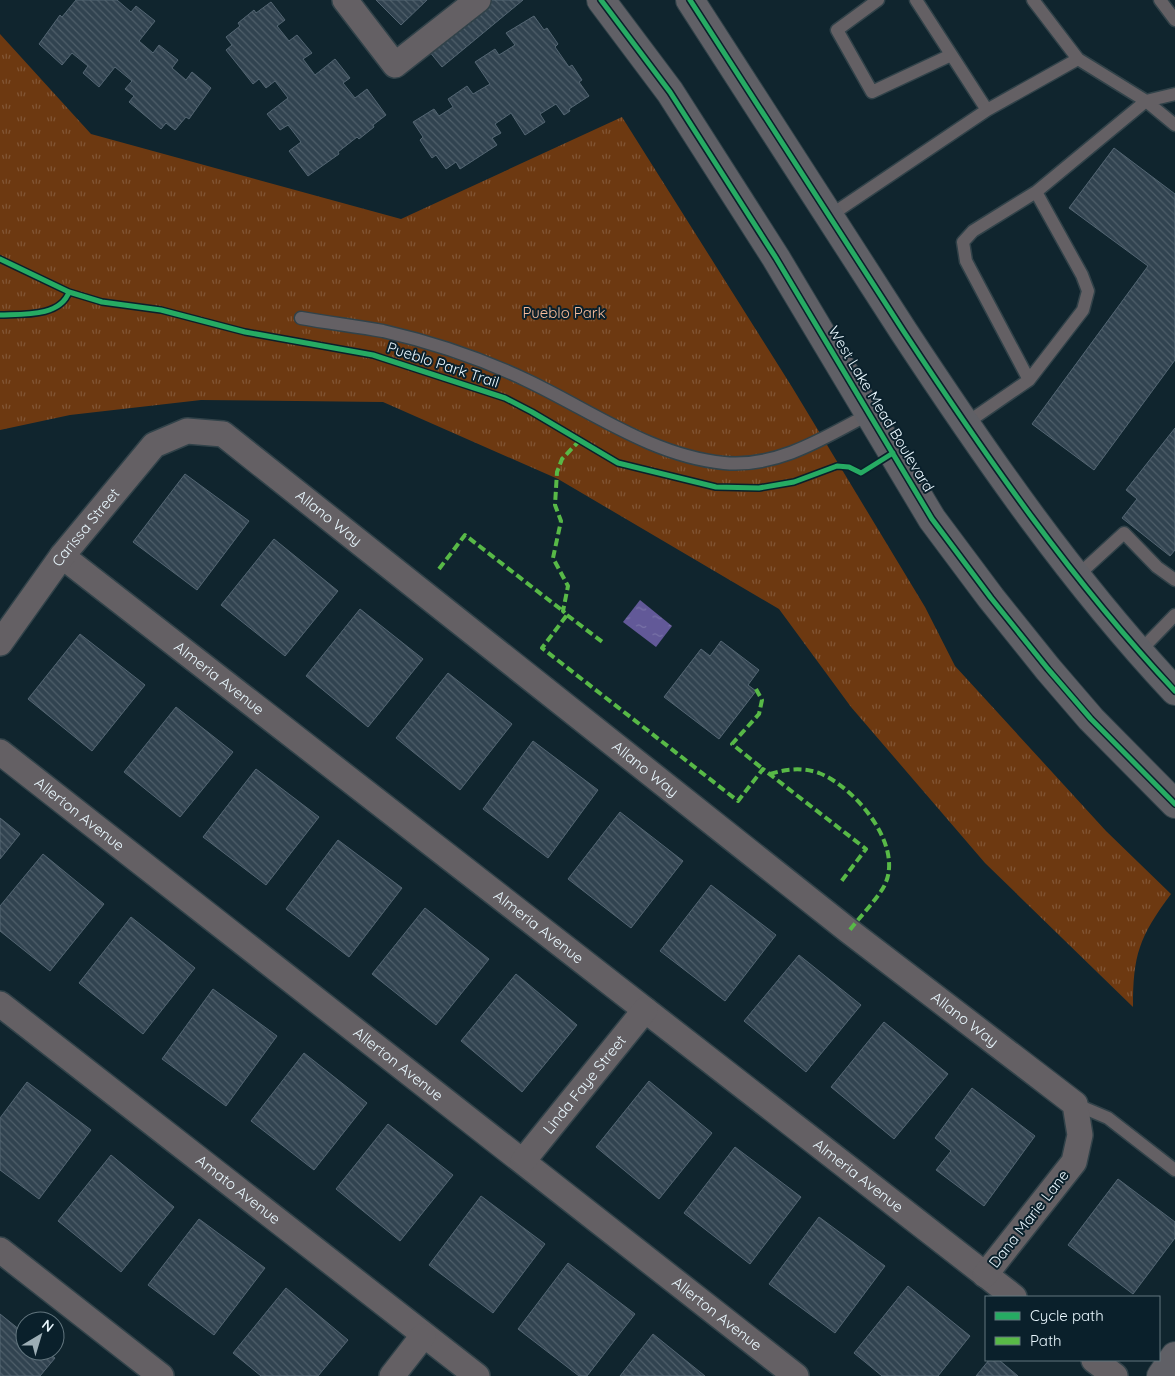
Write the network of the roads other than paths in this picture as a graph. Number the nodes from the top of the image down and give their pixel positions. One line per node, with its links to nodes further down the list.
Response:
1 (345, 0): 2 (street)
2 (478, 0)
3 (601, 0): 20 (main road, West Lake Mead Boulevard)
4 (690, 0): 17 (main road)
5 (878, 0): 10 (lane)
6 (916, 0): 10 (lane)
7 (1033, 0): 11 (lane)
8 (1160, 0): 9 (lane)
9 (1175, 20)
10 (951, 55): 14 (lane)
11 (1078, 59): 13 (lane); 14 (lane)
12 (1175, 94): 13 (lane)
13 (1146, 101): 15 (lane); 16 (lane)
14 (987, 110): 17 (lane)
15 (1175, 125)
16 (1036, 192): 19 (lane); 19 (lane)
17 (828, 217): 21 (main road)
18 (301, 318): 20 (lane)
19 (1029, 380): 21 (lane)
20 (869, 414): 31 (main road, West Lake Mead Boulevard)
21 (965, 424): 24 (main road)
22 (187, 431): 23 (street, Carissa Street); 34 (street, Allano Way)
23 (62, 556): 27 (street, Carissa Street); 33 (street, Almeria Avenue)
24 (1076, 577): 25 (lane); 28 (main road)
25 (1175, 580)
26 (1175, 615): 28 (lane)
27 (0, 643)
28 (1139, 652): 29 (main road)
29 (1175, 691)
30 (0, 752): 35 (street, Allerton Avenue)
31 (1175, 804)
32 (0, 1004): 40 (street, Amato Avenue)
33 (645, 1010): 35 (street, Linda Faye Street); 38 (street, Almeria Avenue)
34 (1074, 1104): 36 (lane); 38 (street, Dana Marie Lane)
35 (523, 1161): 46 (street, Allerton Avenue)
36 (1175, 1170)
37 (0, 1250): 43 (street)
38 (985, 1275): 39 (street, Almeria Avenue)
39 (1013, 1296)
40 (424, 1336): 44 (street); 45 (street, Amato Avenue)
41 (1175, 1356): 48 (main road)
42 (1095, 1361): 47 (street)
43 (161, 1376)
44 (392, 1376)
45 (477, 1376)
46 (796, 1376)
47 (1115, 1376)
48 (1161, 1376)

